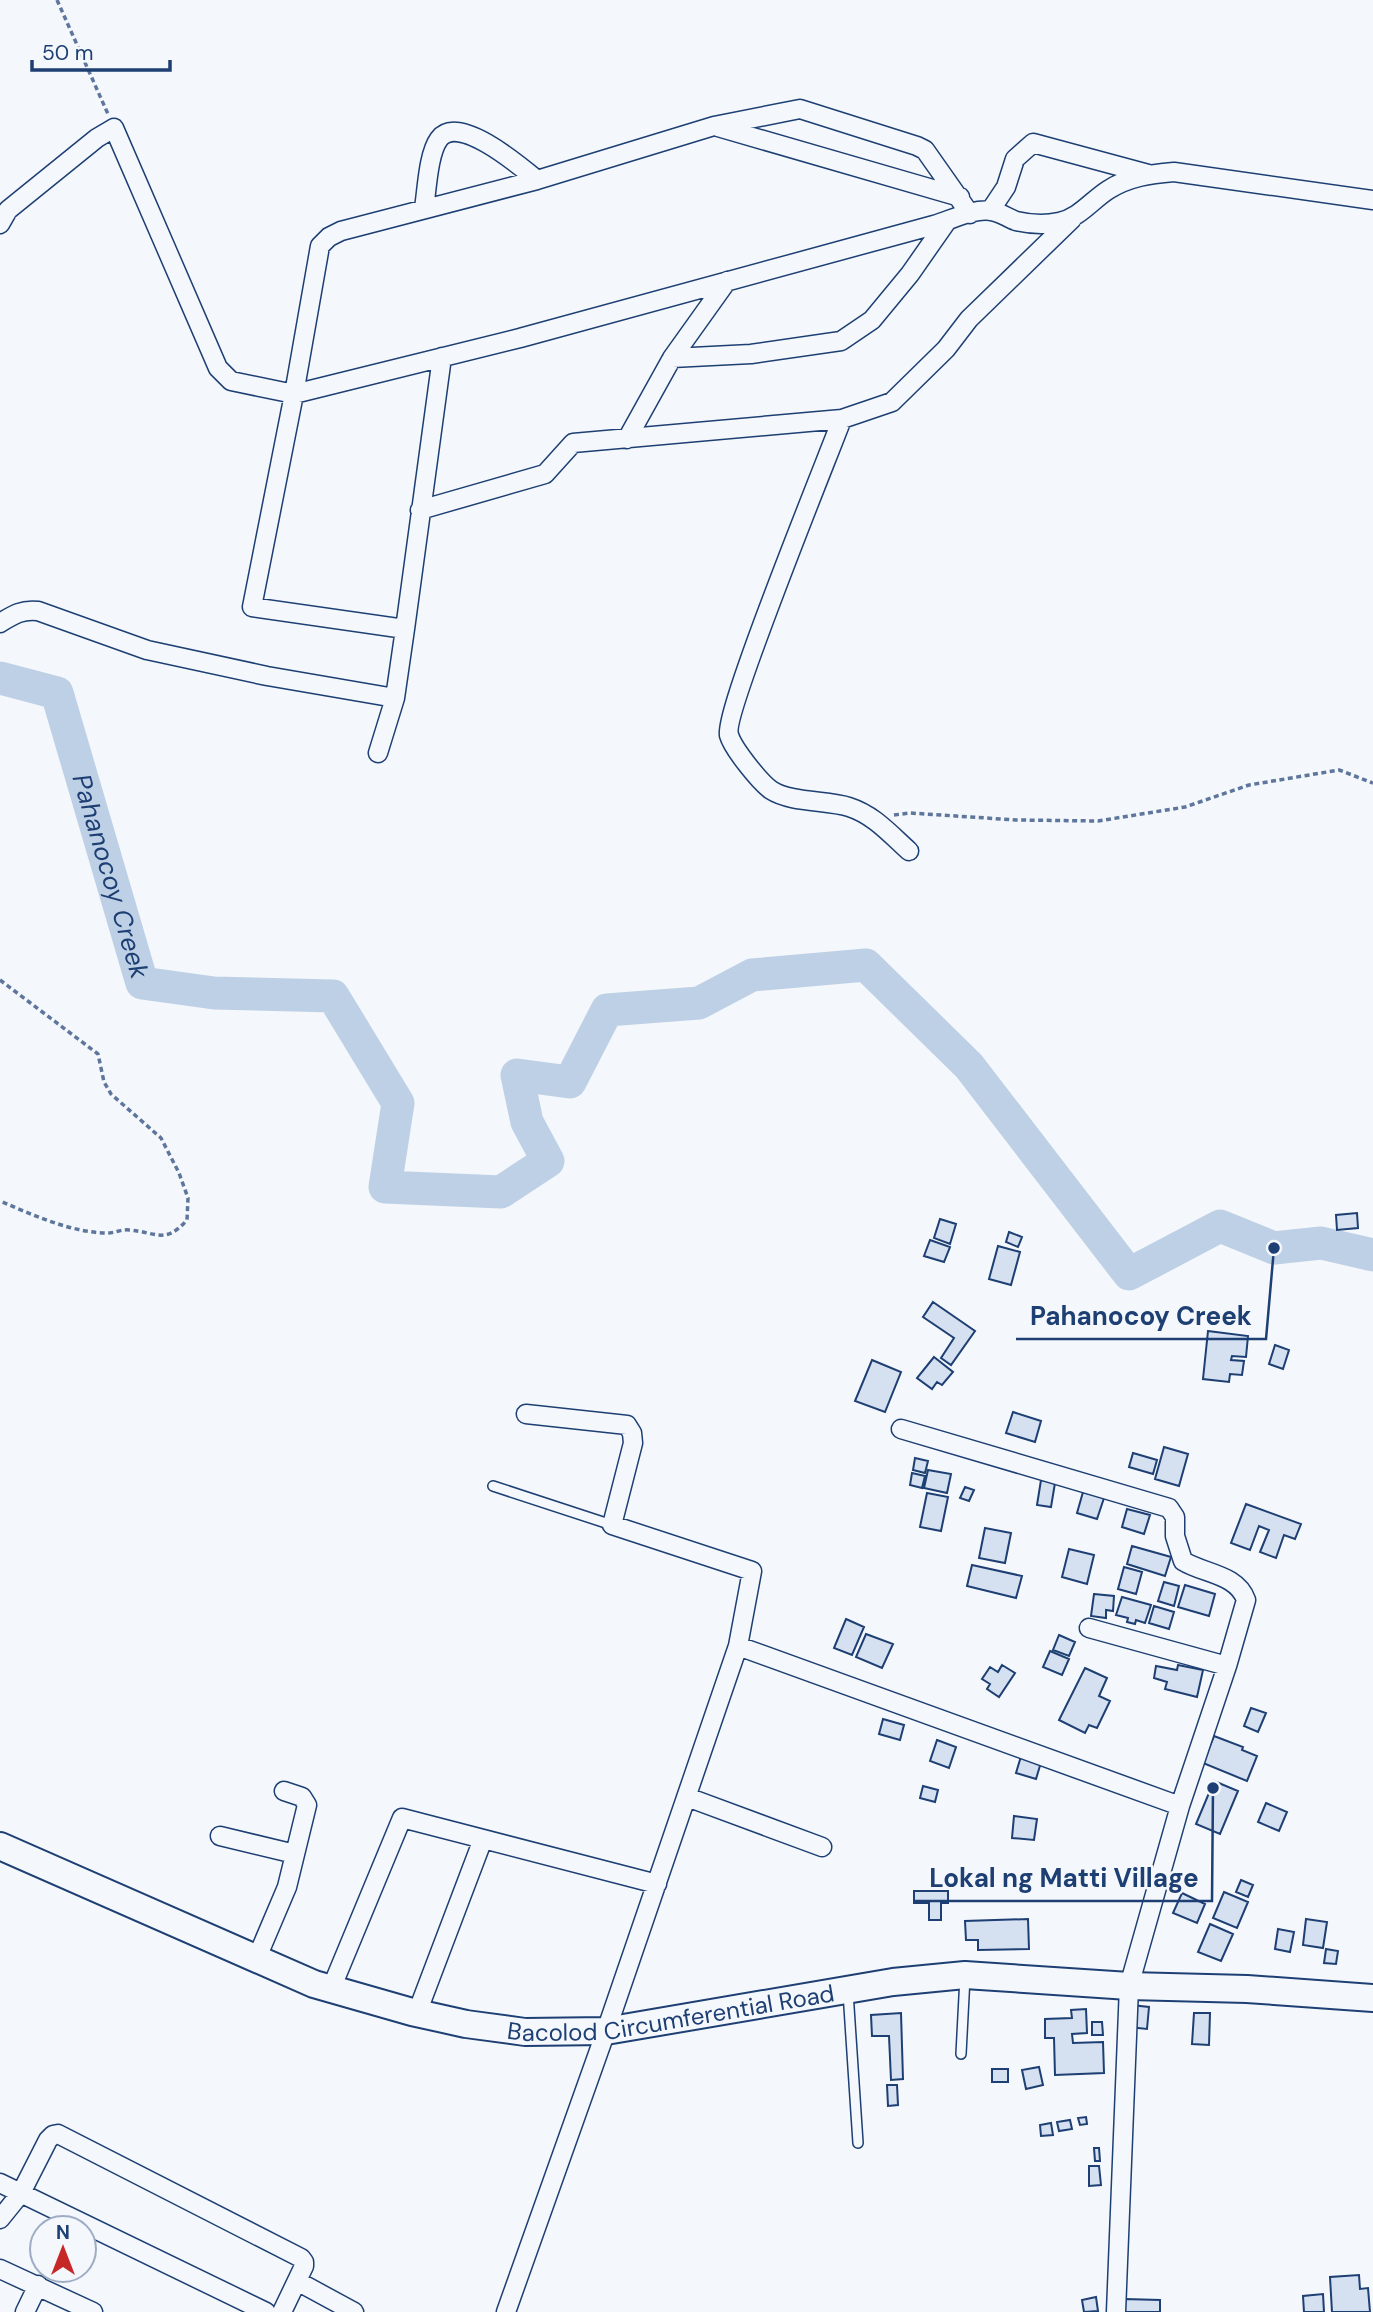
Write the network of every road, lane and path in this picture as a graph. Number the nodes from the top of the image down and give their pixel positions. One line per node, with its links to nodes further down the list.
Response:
1 (57, 0): 3 (path)
2 (714, 126): 5 (street); 6 (street); 6 (street)
3 (114, 128): 13 (street); 17 (street)
4 (1148, 174): 7 (street); 9 (street); 11 (street)
5 (537, 180): 8 (street); 8 (street)
6 (960, 197): 10 (street)
7 (1373, 200)
8 (424, 208): 17 (street)
9 (990, 211): 10 (street); 11 (street)
10 (970, 214): 12 (street)
11 (1073, 218): 18 (street)
12 (947, 221): 14 (street); 16 (street)
13 (0, 224)
14 (727, 281): 15 (street); 16 (street)
15 (442, 358): 17 (street); 20 (street)
16 (672, 358): 19 (street)
17 (294, 394): 22 (street)
18 (842, 419): 19 (street); 26 (street)
19 (627, 439): 20 (street)
20 (420, 510): 22 (street)
21 (0, 623): 23 (street)
22 (405, 629): 23 (street)
23 (395, 698): 24 (street)
24 (378, 753)
25 (1373, 783): 26 (path)
26 (873, 818): 27 (street)
27 (909, 851)
28 (0, 980): 29 (path)
29 (0, 1201)
30 (526, 1414): 33 (street)
31 (901, 1429): 36 (street)
32 (493, 1486): 33 (lane)
33 (612, 1525): 35 (street)
34 (1089, 1628): 36 (street)
35 (738, 1646): 38 (street); 39 (street)
36 (1227, 1666): 39 (street)
37 (284, 1791): 44 (street)
38 (687, 1797): 43 (street); 45 (street)
39 (1180, 1806): 48 (street)
40 (220, 1836): 44 (street)
41 (483, 1839): 45 (street); 49 (street); 52 (street)
42 (0, 1846): 46 (main road, Bacolod Circumferential Road)
43 (822, 1847)
44 (295, 1854): 46 (street)
45 (657, 1884): 53 (street)
46 (256, 1960): 49 (main road, Bacolod Circumferential Road)
47 (965, 1975): 48 (main road, Bacolod Circumferential Road); 50 (main road, Bacolod Circumferential Road); 54 (lane)
48 (1129, 1986): 51 (main road, Bacolod Circumferential Road); 62 (street)
49 (331, 1989): 52 (main road, Bacolod Circumferential Road)
50 (848, 1990): 53 (main road, Bacolod Circumferential Road); 55 (lane)
51 (1373, 1998)
52 (418, 2013): 53 (main road, Bacolod Circumferential Road)
53 (606, 2031): 68 (street)
54 (961, 2054)
55 (859, 2143)
56 (0, 2183): 57 (street)
57 (21, 2193): 58 (street); 60 (street); 65 (street)
58 (0, 2219)
59 (0, 2269): 61 (street)
60 (297, 2281): 66 (street); 67 (street)
61 (38, 2286): 63 (street); 64 (street)
62 (1113, 2311)
63 (25, 2312)
64 (93, 2312)
65 (266, 2312)
66 (282, 2312)
67 (355, 2312)
68 (506, 2312)

